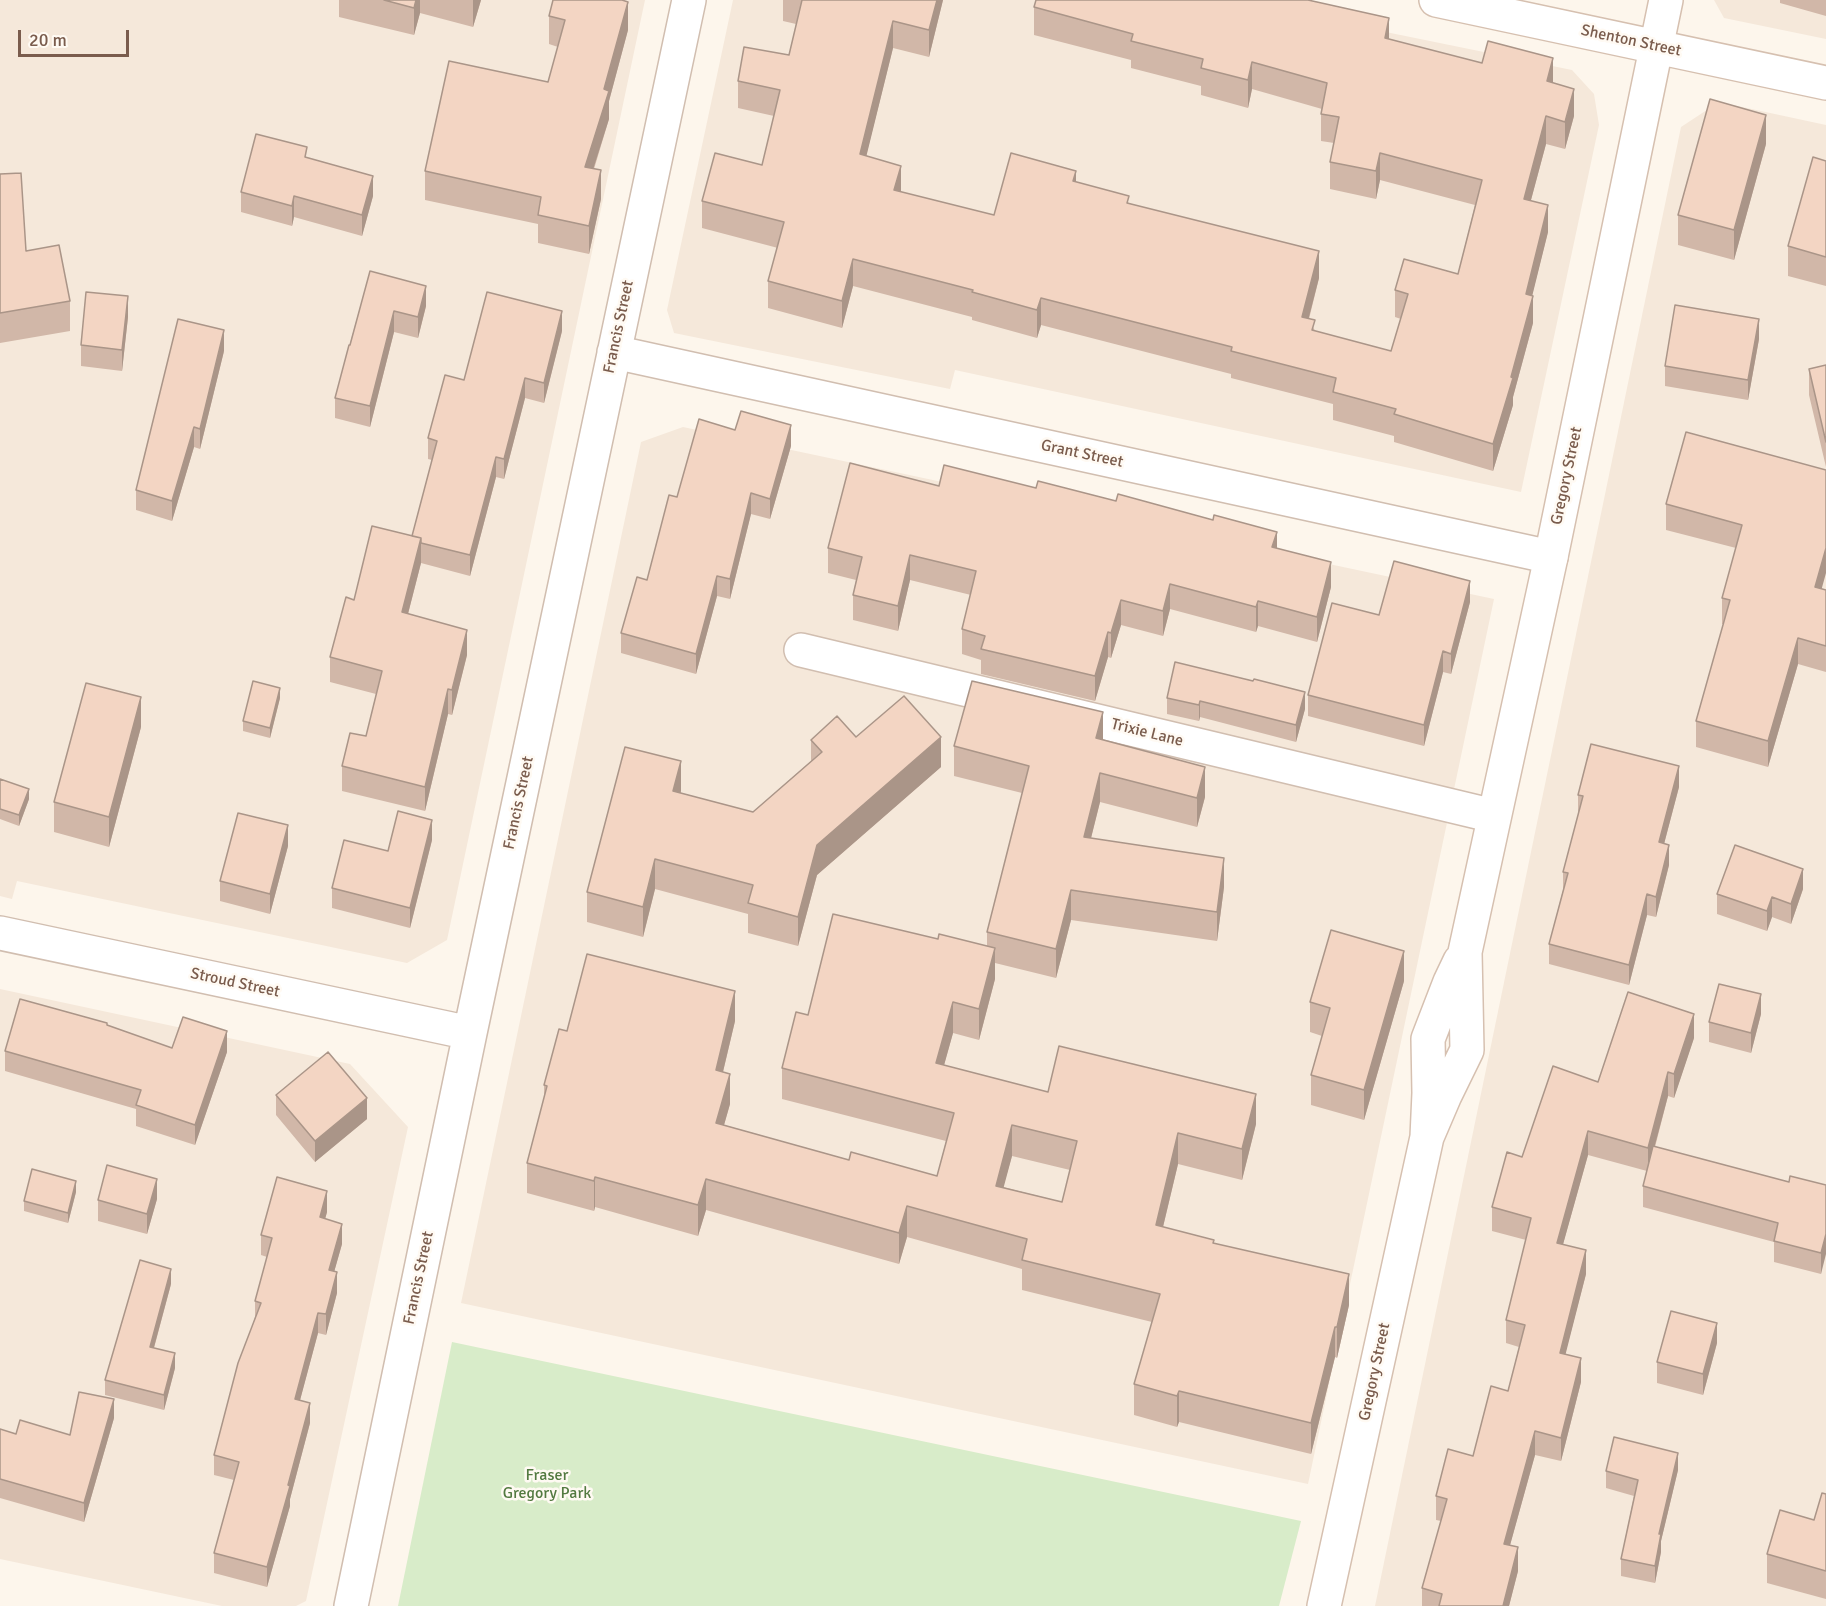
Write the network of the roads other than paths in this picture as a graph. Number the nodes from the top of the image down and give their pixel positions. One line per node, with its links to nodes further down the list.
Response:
1 (689, 0): 6 (street, Francis Street)
2 (1436, 0): 4 (street, Shenton Street)
3 (1666, 0): 4 (street, Gregory Street)
4 (1656, 46): 5 (street, Shenton Street); 7 (street, Gregory Street)
5 (1826, 83)
6 (614, 352): 7 (street, Grant Street); 11 (street, Francis Street)
7 (1551, 557): 9 (street, Gregory Street)
8 (801, 650): 9 (street, Trixie Lane)
9 (1494, 816): 13 (street, Gregory Street)
10 (0, 933): 11 (street, Stroud Street)
11 (470, 1033): 12 (street, Francis Street)
12 (351, 1606)
13 (1324, 1606)

